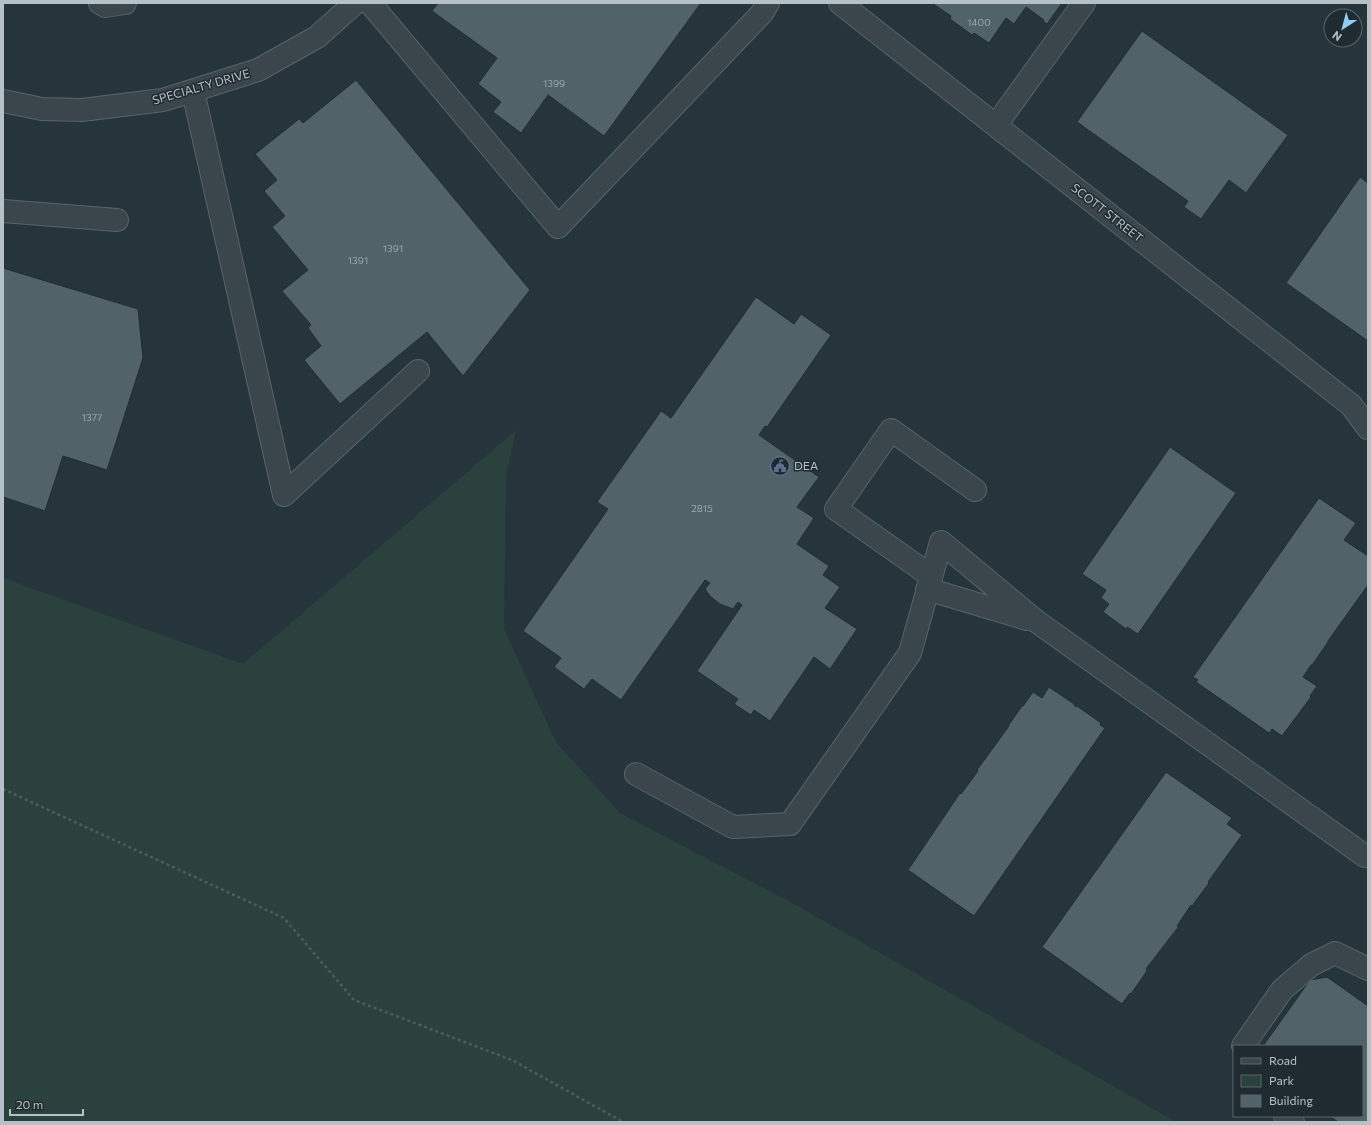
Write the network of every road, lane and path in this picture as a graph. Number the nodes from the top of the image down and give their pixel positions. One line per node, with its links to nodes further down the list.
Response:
1 (100, 3): 2 (street)
2 (124, 3)
3 (355, 3): 8 (street, SPECIALTY DRIVE)
4 (370, 3): 5 (street)
5 (768, 3)
6 (840, 3): 10 (street, SCOTT STREET)
7 (1084, 3): 10 (street)
8 (193, 91): 9 (street, SPECIALTY DRIVE); 13 (street)
9 (3, 101)
10 (996, 125): 14 (street, SCOTT STREET)
11 (3, 211): 12 (street)
12 (117, 220)
13 (418, 371)
14 (1368, 428)
15 (975, 490): 16 (street)
16 (929, 583): 17 (street); 17 (street); 18 (street)
17 (1036, 621): 20 (street)
18 (636, 774)
19 (3, 789): 23 (path)
20 (1367, 855)
21 (1368, 969): 22 (street)
22 (1244, 1045)
23 (623, 1122)

